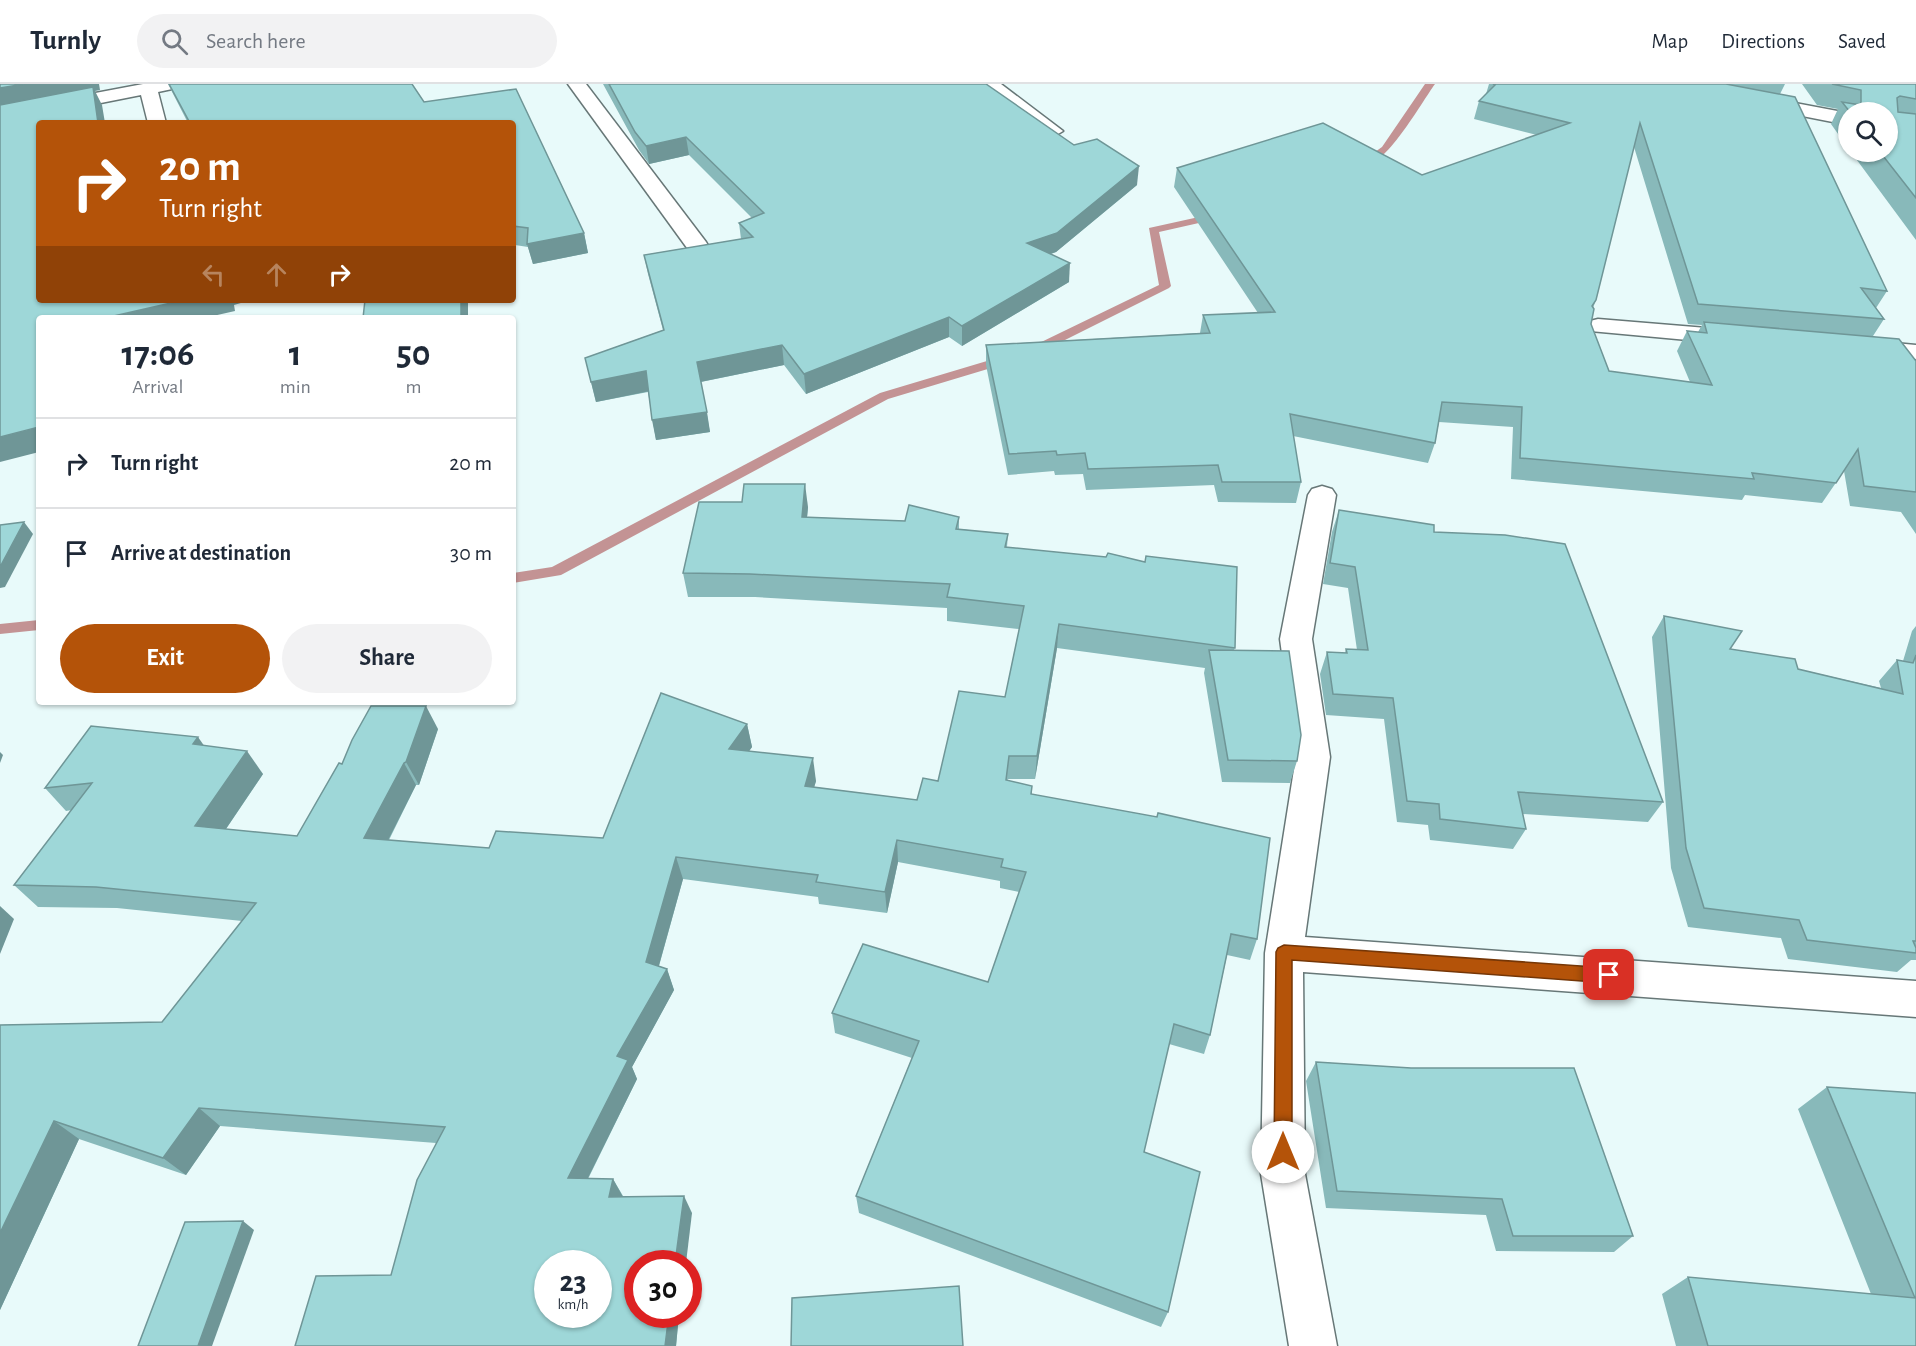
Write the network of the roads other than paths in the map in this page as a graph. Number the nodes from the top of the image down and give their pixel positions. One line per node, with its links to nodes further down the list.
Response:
1 (171, 84): 5 (street)
2 (577, 84): 11 (street)
3 (993, 86): 4 (street); 10 (street)
4 (1020, 86)
5 (148, 88): 7 (street); 9 (street)
6 (1736, 98): 8 (street)
7 (0, 117)
8 (1838, 117)
9 (156, 120)
10 (1053, 131)
11 (698, 247)
12 (1598, 327): 13 (street)
13 (1751, 339)
14 (1845, 346): 15 (street)
15 (1916, 352)
16 (1322, 495): 17 (street)
17 (1284, 952): 18 (street); 19 (street)
18 (1916, 999)
19 (1313, 1346)

